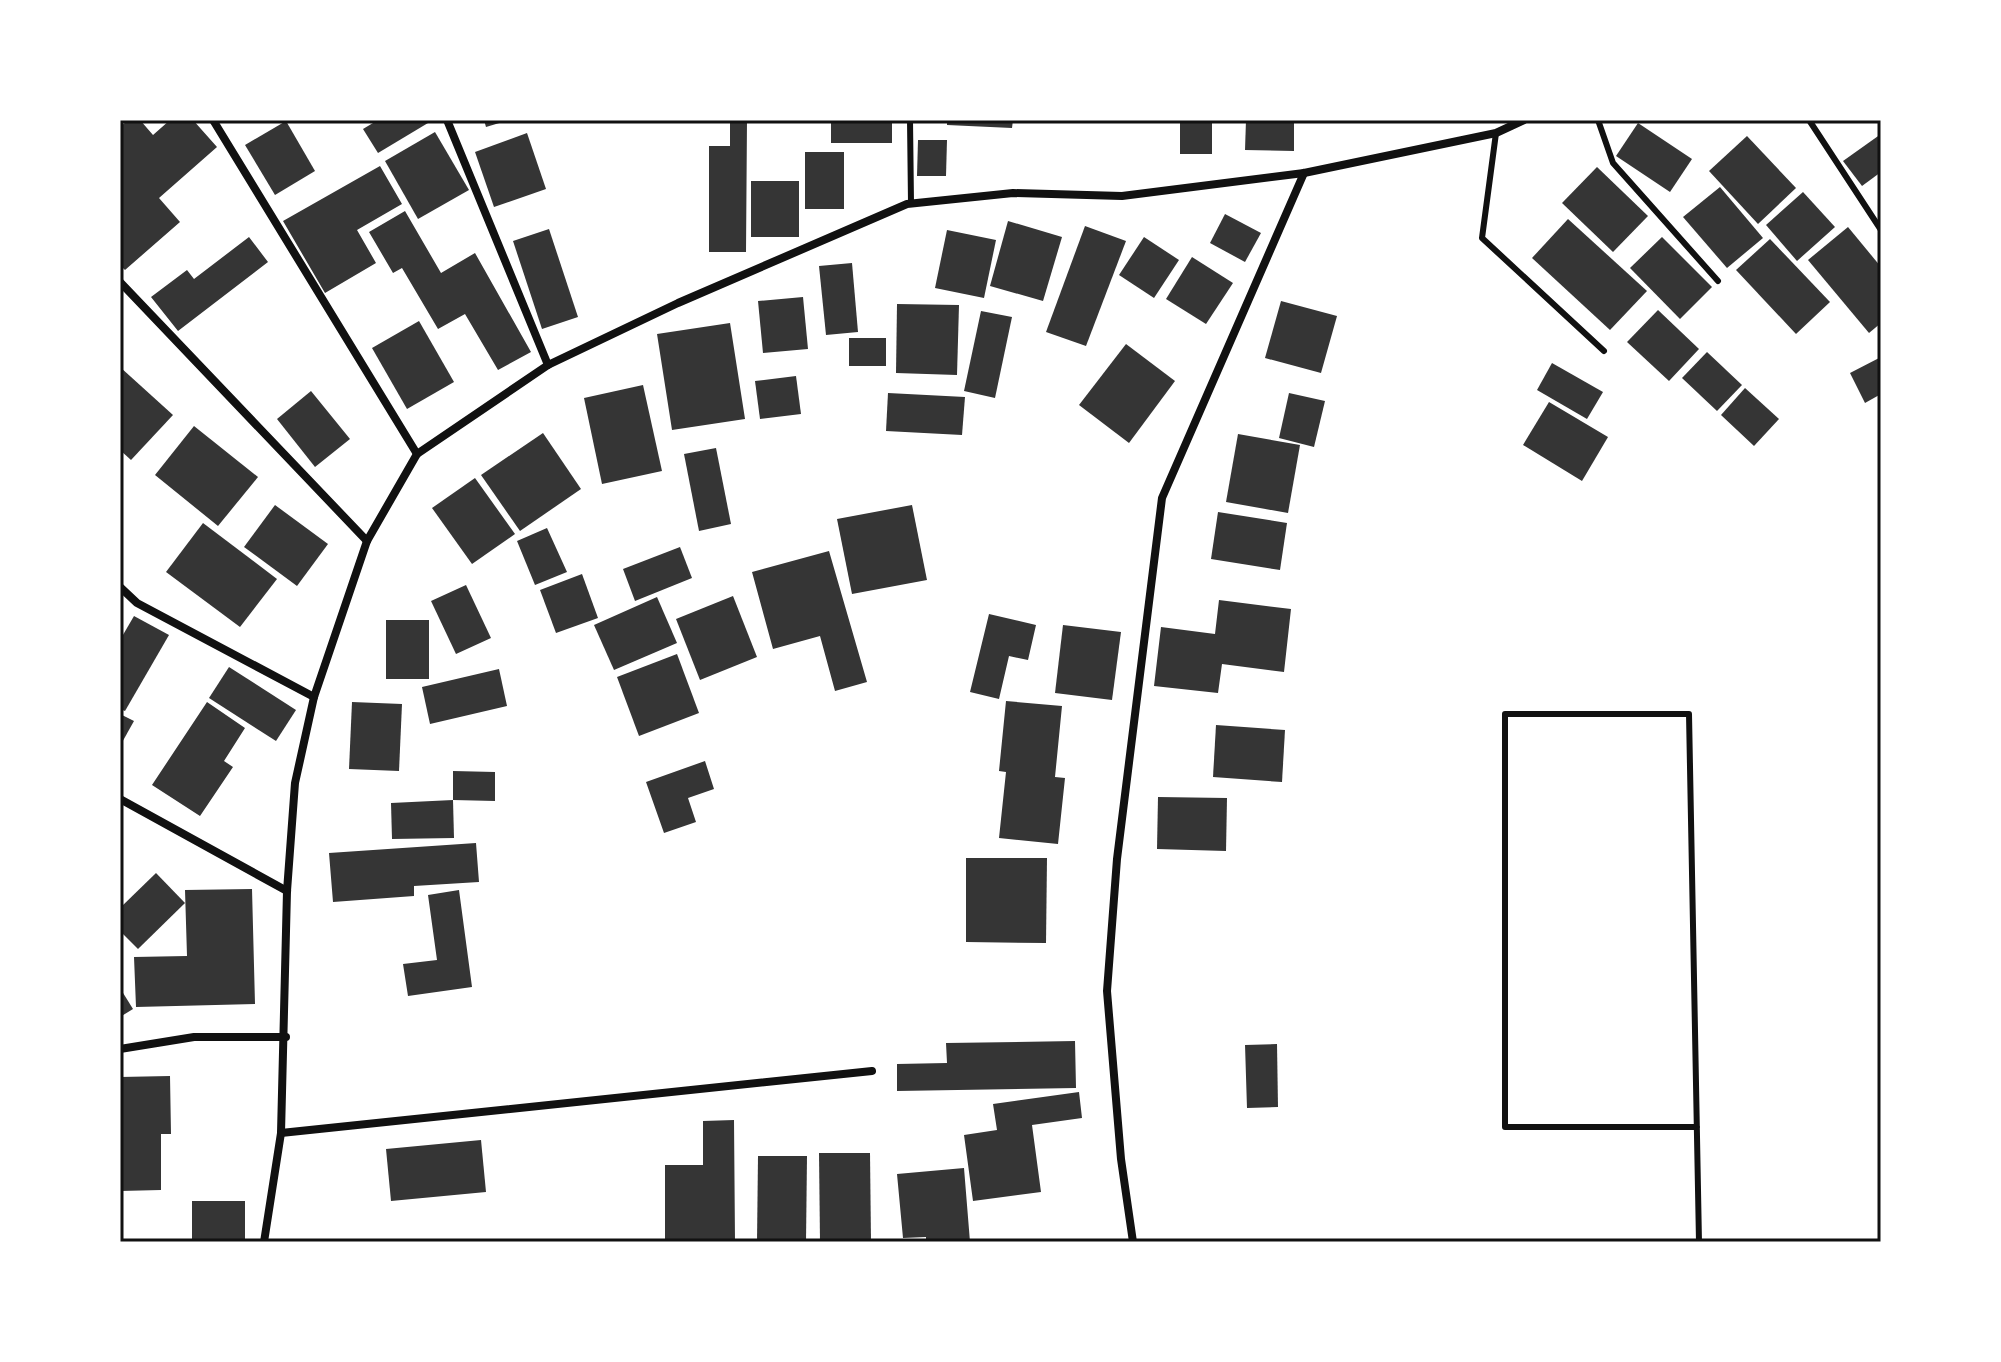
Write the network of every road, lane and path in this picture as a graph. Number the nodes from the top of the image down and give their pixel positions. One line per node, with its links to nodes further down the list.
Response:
1 (213, 120): 15 (street)
2 (447, 120): 14 (street)
3 (910, 120): 9 (lane)
4 (1524, 120): 7 (street)
5 (1598, 120): 11 (lane)
6 (1809, 120): 10 (lane)
7 (1496, 133): 8 (street); 13 (lane)
8 (1304, 173): 9 (street); 27 (street)
9 (911, 203): 14 (street)
10 (1881, 230)
11 (1718, 281)
12 (120, 282): 16 (street)
13 (1604, 351)
14 (548, 365): 15 (street)
15 (417, 454): 16 (street)
16 (367, 541): 18 (street)
17 (120, 587): 18 (street)
18 (314, 697): 20 (street)
19 (120, 799): 20 (street)
20 (287, 891): 21 (street)
21 (286, 1037): 22 (street); 25 (street)
22 (120, 1049)
23 (872, 1071): 25 (street)
24 (1697, 1127): 24 (lane); 28 (lane)
25 (281, 1133): 26 (street)
26 (264, 1242)
27 (1133, 1242)
28 (1699, 1242)

